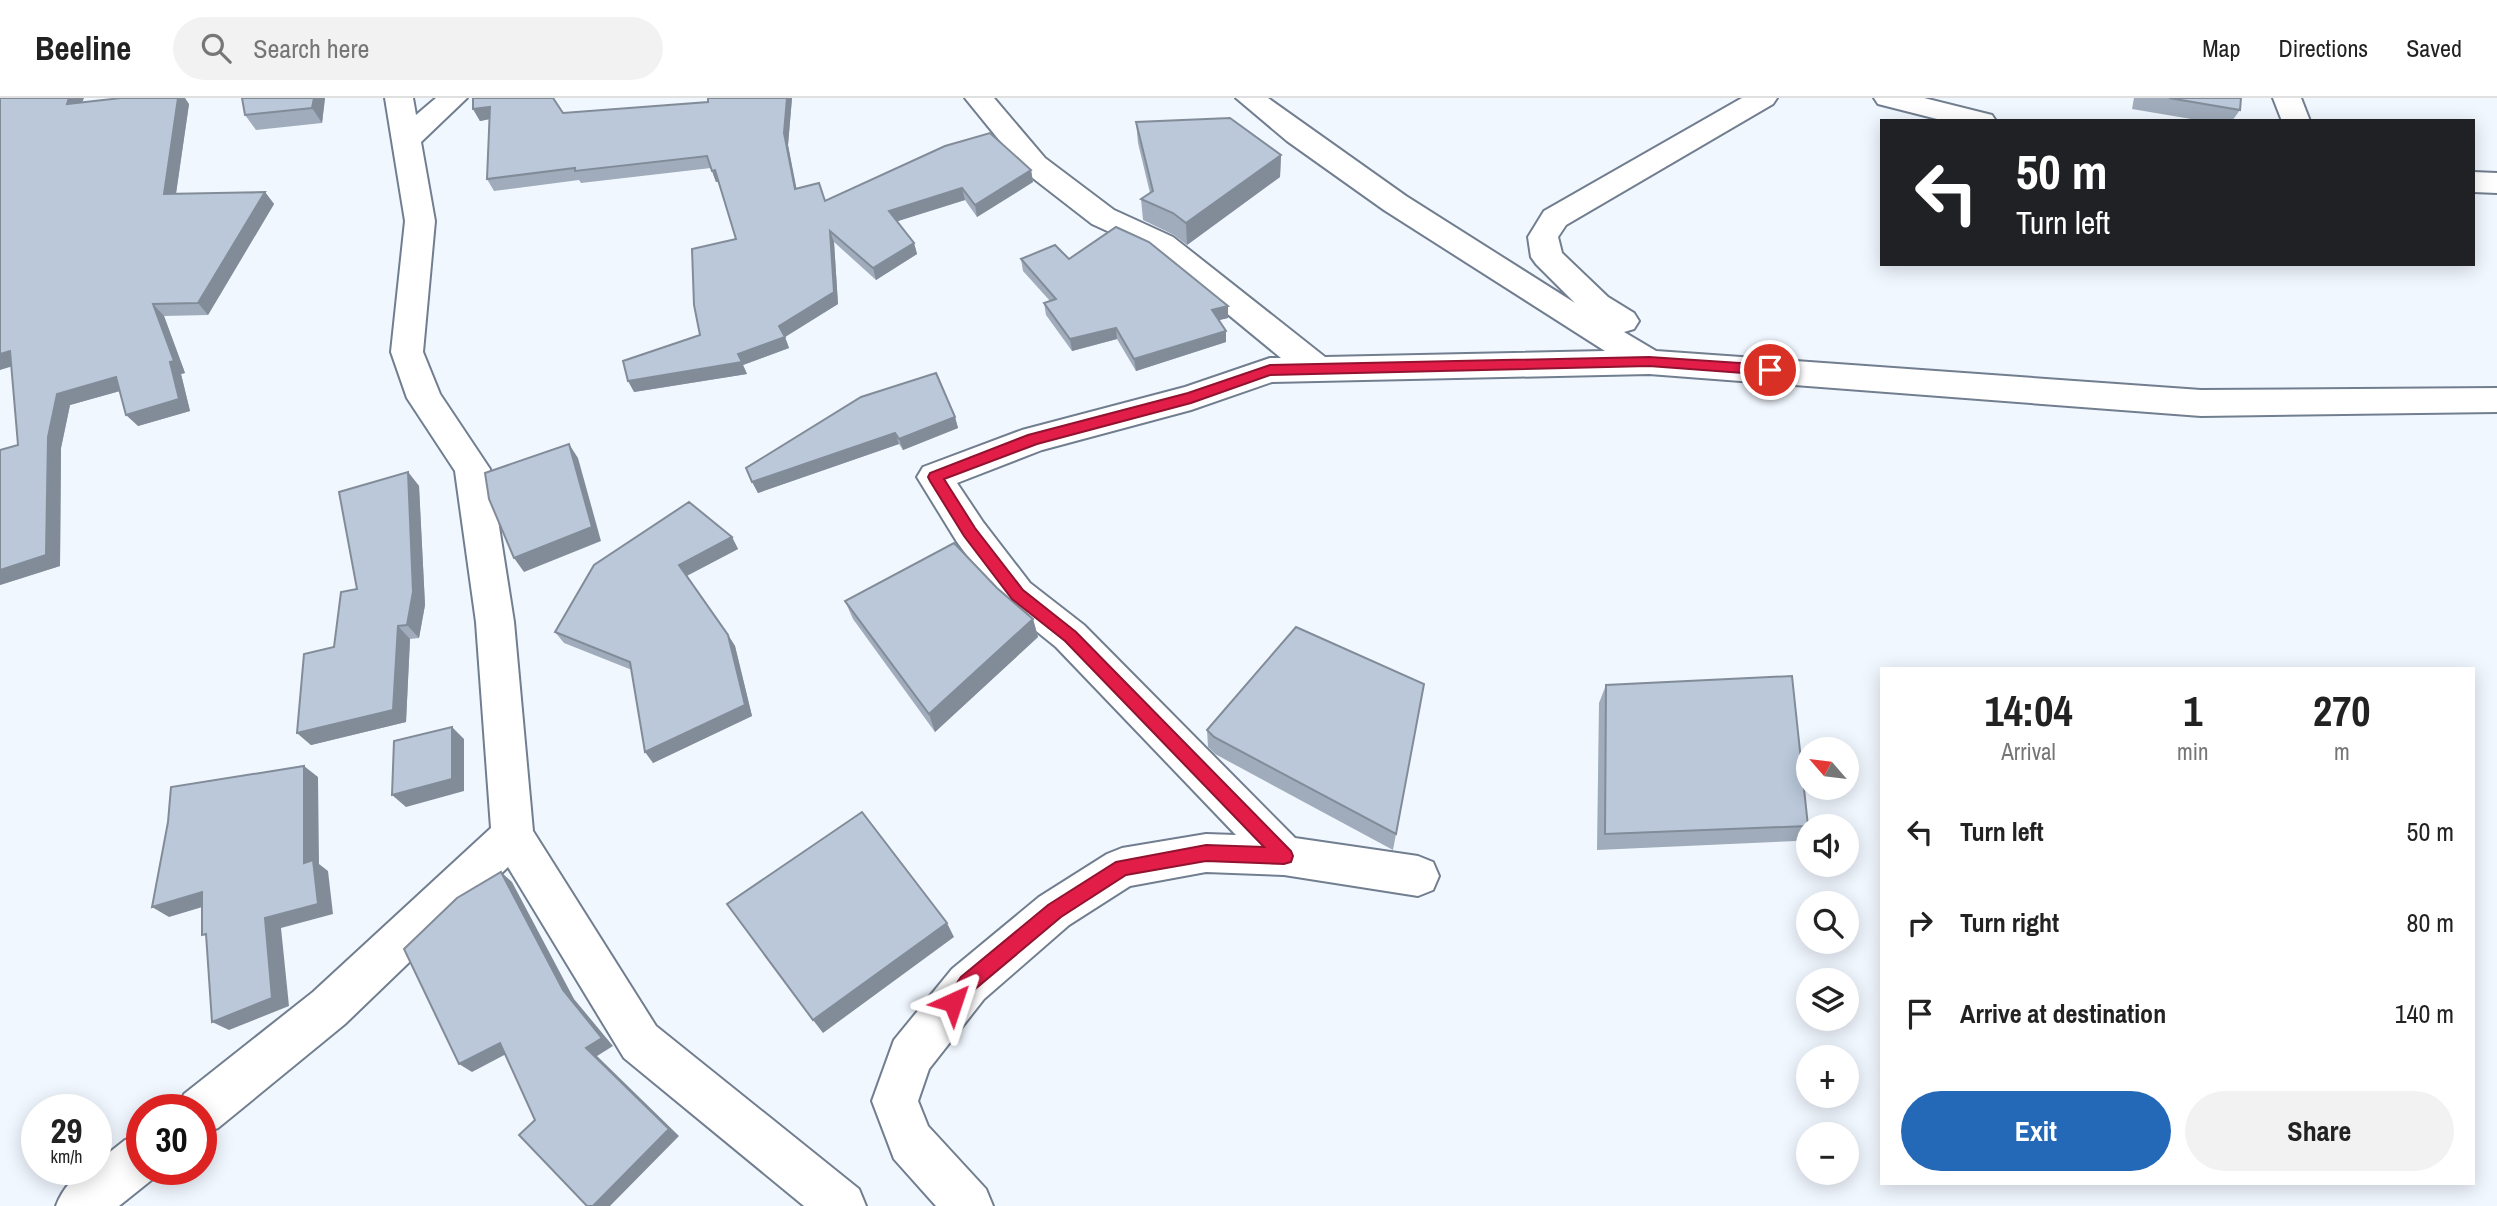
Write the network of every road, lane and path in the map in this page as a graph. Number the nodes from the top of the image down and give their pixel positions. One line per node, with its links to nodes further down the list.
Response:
1 (399, 98): 10 (street)
2 (453, 98): 10 (street)
3 (979, 98): 15 (street)
4 (1250, 98): 13 (street)
5 (1763, 98): 14 (street)
6 (1888, 98): 8 (street)
7 (2287, 98): 9 (street)
8 (1974, 119)
9 (2295, 119)
10 (406, 140): 17 (street)
11 (2475, 182): 12 (street)
12 (2497, 183)
13 (1649, 362): 14 (street); 15 (street)
14 (1690, 364): 16 (street)
15 (1320, 371): 18 (street)
16 (2497, 400)
17 (512, 835): 20 (street); 23 (street)
18 (1284, 856): 19 (street); 24 (street)
19 (1418, 876)
20 (217, 1098)
21 (126, 1170): 22 (street)
22 (80, 1206)
23 (842, 1206)
24 (969, 1206)

